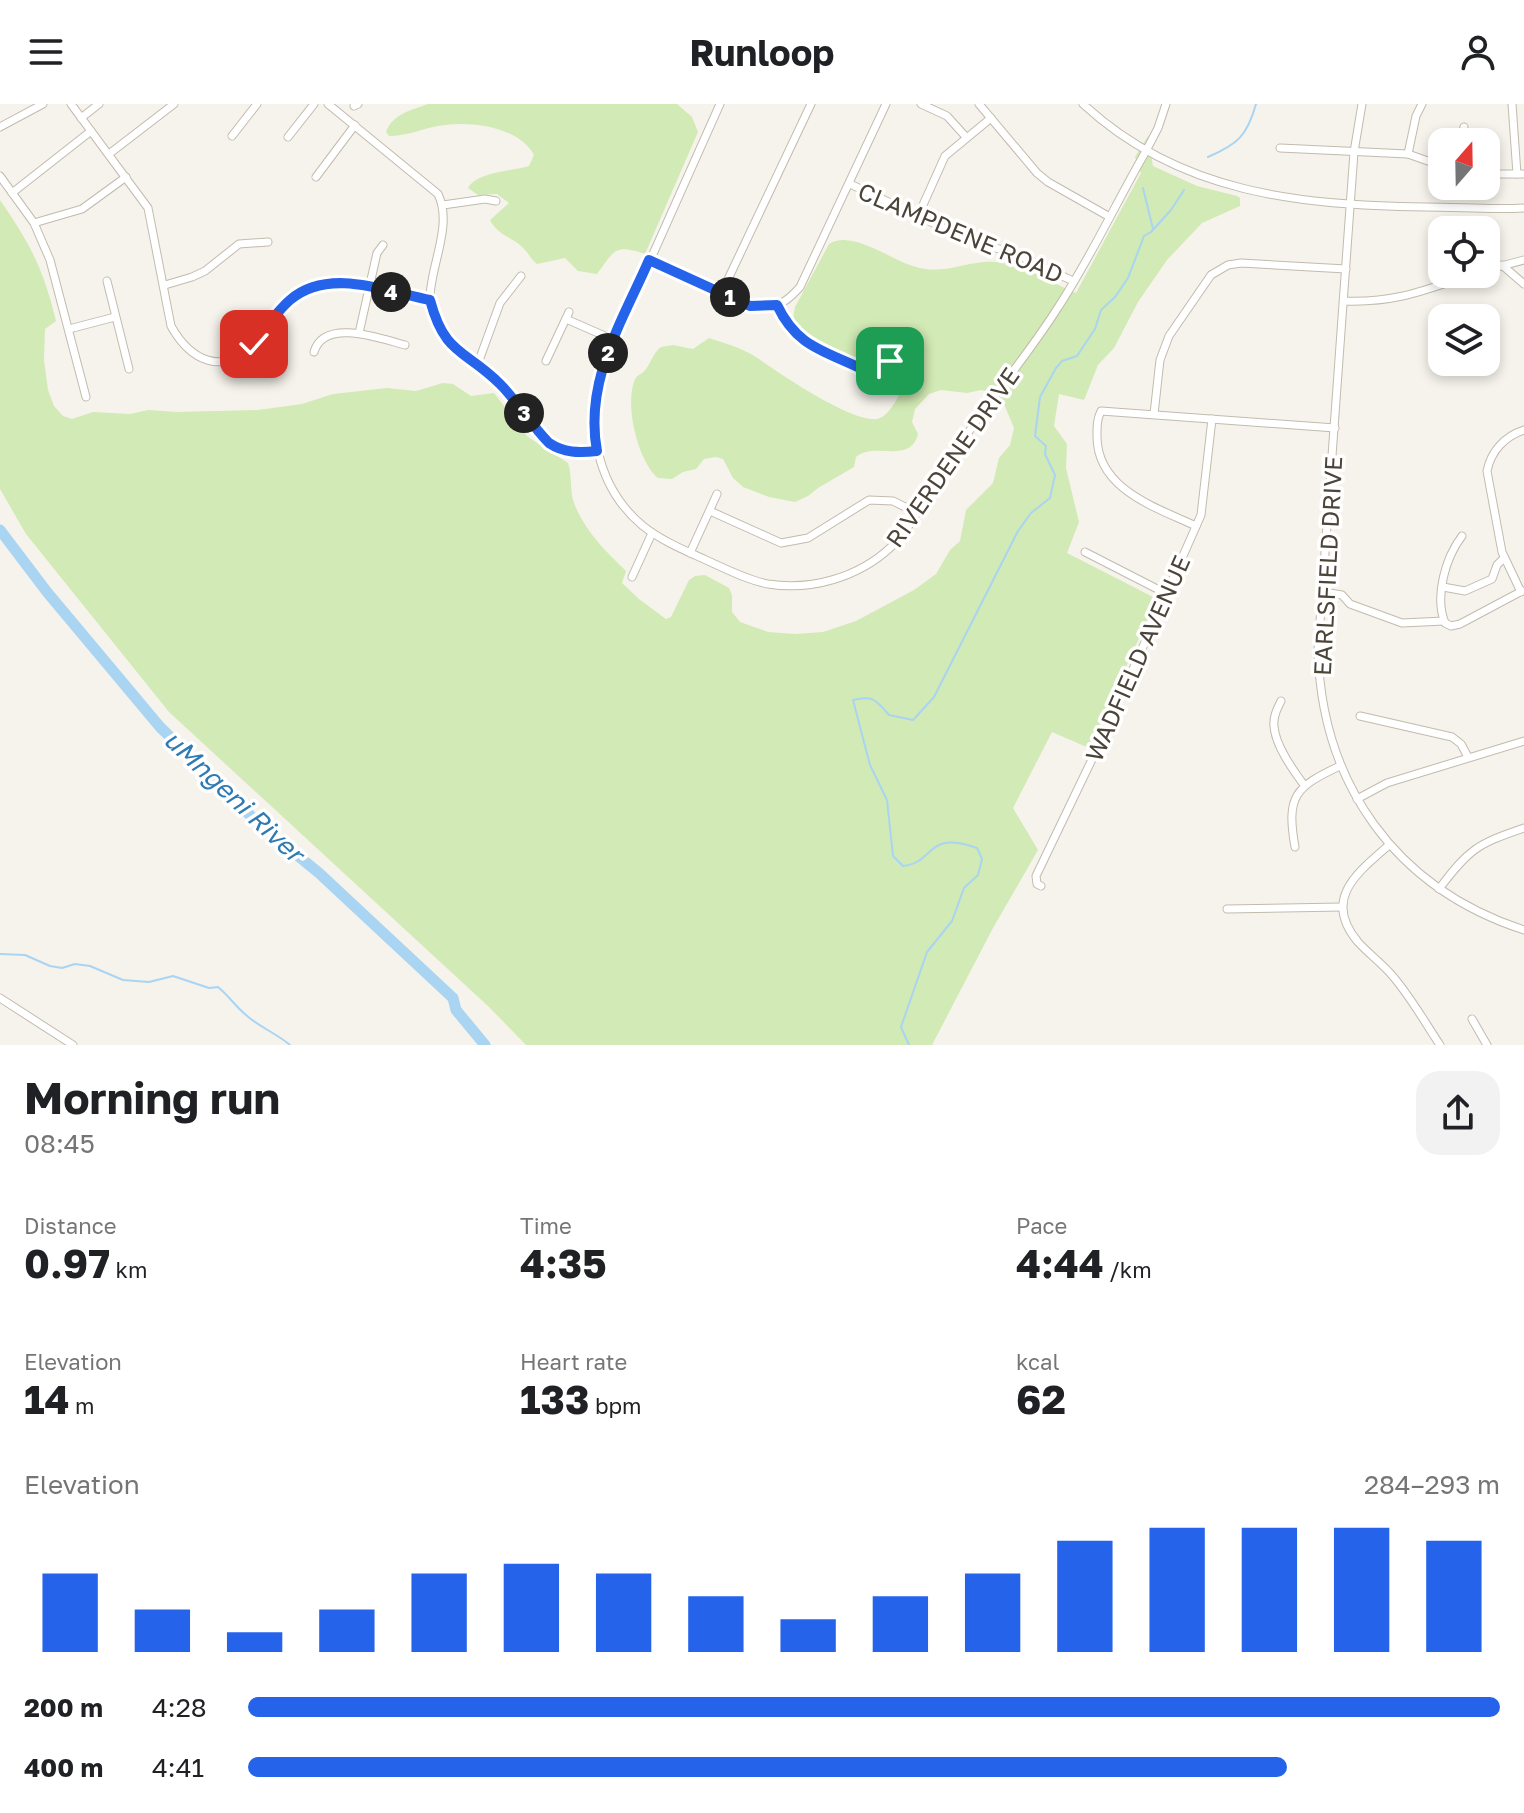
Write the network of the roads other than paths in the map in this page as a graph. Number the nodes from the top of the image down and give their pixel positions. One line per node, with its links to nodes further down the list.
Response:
1 (43, 104): 22 (street)
2 (71, 104): 18 (street)
3 (99, 104): 18 (street)
4 (174, 104): 31 (street)
5 (257, 104): 25 (street)
6 (314, 104): 26 (street)
7 (328, 104): 20 (street)
8 (720, 104): 50 (street, RIVERDENE DRIVE)
9 (811, 104): 61 (street)
10 (886, 104): 39 (street)
11 (921, 104): 27 (street)
12 (979, 104): 19 (street)
13 (1083, 104): 29 (street)
14 (1166, 104): 29 (street, RIVERDENE DRIVE)
15 (1362, 104): 30 (street, EARLSFIELD DRIVE)
16 (1422, 104): 32 (street)
17 (1512, 104): 23 (street)
18 (81, 118): 24 (street)
19 (991, 118): 27 (street); 46 (street)
20 (355, 125): 38 (street); 42 (street)
21 (1524, 126): 23 (street)
22 (0, 127)
23 (1514, 127): 35 (street)
24 (91, 131): 31 (street); 40 (street)
25 (232, 136)
26 (288, 137)
27 (966, 137): 45 (street)
28 (1280, 148): 30 (street)
29 (1146, 151): 43 (street); 46 (street, RIVERDENE DRIVE)
30 (1354, 152): 32 (street); 43 (street, EARLSFIELD DRIVE)
31 (109, 154): 37 (street)
32 (1408, 154): 33 (street)
33 (1428, 161)
34 (1500, 174): 35 (street)
35 (1521, 174)
36 (0, 176): 40 (street)
37 (126, 177): 47 (street); 58 (street)
38 (316, 177)
39 (850, 184): 45 (street, CLAMPDENE ROAD); 64 (street)
40 (12, 193): 47 (street)
41 (496, 201): 42 (street)
42 (443, 205): 62 (street)
43 (1353, 206): 44 (street); 53 (street, EARLSFIELD DRIVE)
44 (1524, 208)
45 (918, 216): 56 (street, CLAMPDENE ROAD)
46 (1108, 216): 56 (street, RIVERDENE DRIVE)
47 (34, 223): 66 (street)
48 (268, 242): 58 (street)
49 (383, 245): 60 (street)
50 (649, 260): 61 (street); 68 (street, RIVERDENE DRIVE)
51 (1524, 260): 52 (street)
52 (1502, 265): 57 (street)
53 (1346, 269): 63 (street, EARLSFIELD DRIVE); 76 (street)
54 (521, 276): 72 (street)
55 (107, 281): 65 (street)
56 (1073, 281): 83 (street, RIVERDENE DRIVE)
57 (1524, 284)
58 (165, 285): 60 (street)
59 (1428, 286): 63 (street)
60 (369, 288): 62 (street); 67 (street)
61 (721, 294): 64 (street)
62 (430, 300): 72 (street)
63 (1344, 301): 78 (street, EARLSFIELD DRIVE)
64 (777, 305): 74 (street)
65 (115, 317): 66 (street); 73 (street)
66 (69, 329): 75 (street)
67 (359, 333): 69 (street); 70 (street)
68 (614, 340): 71 (street); 80 (street, RIVERDENE DRIVE)
69 (405, 345)
70 (314, 352)
71 (546, 361)
72 (477, 366): 80 (street)
73 (129, 369)
74 (899, 382)
75 (86, 397)
76 (1154, 414): 77 (street); 84 (street)
77 (1212, 419): 78 (street); 84 (street, WADFIELD AVENUE)
78 (1335, 428): 93 (street, EARLSFIELD DRIVE)
79 (1524, 430): 89 (street)
80 (597, 451): 85 (street, RIVERDENE DRIVE)
81 (717, 494): 82 (street)
82 (710, 511): 83 (street); 88 (street)
83 (917, 513): 88 (street, RIVERDENE DRIVE)
84 (1196, 526): 94 (street, WADFIELD AVENUE)
85 (652, 533): 88 (street, RIVERDENE DRIVE); 90 (street)
86 (1462, 536): 91 (street)
87 (1085, 552): 94 (street)
88 (690, 553)
89 (1504, 558): 91 (street); 92 (street)
90 (632, 577)
91 (1443, 587): 95 (street)
92 (1522, 591): 95 (street)
93 (1323, 592): 95 (street); 100 (street, EARLSFIELD DRIVE)
94 (1167, 594): 106 (street, WADFIELD AVENUE)
95 (1444, 621)
96 (1281, 701): 101 (street)
97 (1360, 716): 99 (street)
98 (1524, 741): 99 (street)
99 (1468, 757): 102 (street)
100 (1340, 766): 101 (street); 102 (street, EARLSFIELD DRIVE)
101 (1304, 785): 105 (street)
102 (1357, 799): 104 (street, EARLSFIELD DRIVE)
103 (1524, 828): 107 (street)
104 (1389, 845): 107 (street, EARLSFIELD DRIVE); 108 (street)
105 (1295, 847)
106 (1041, 886)
107 (1439, 889): 110 (street, EARLSFIELD DRIVE)
108 (1342, 907): 109 (street); 113 (street)
109 (1227, 909)
110 (1524, 930)
111 (0, 998): 114 (street)
112 (1472, 1019): 115 (street)
113 (1438, 1044)
114 (73, 1045)
115 (1487, 1045)

